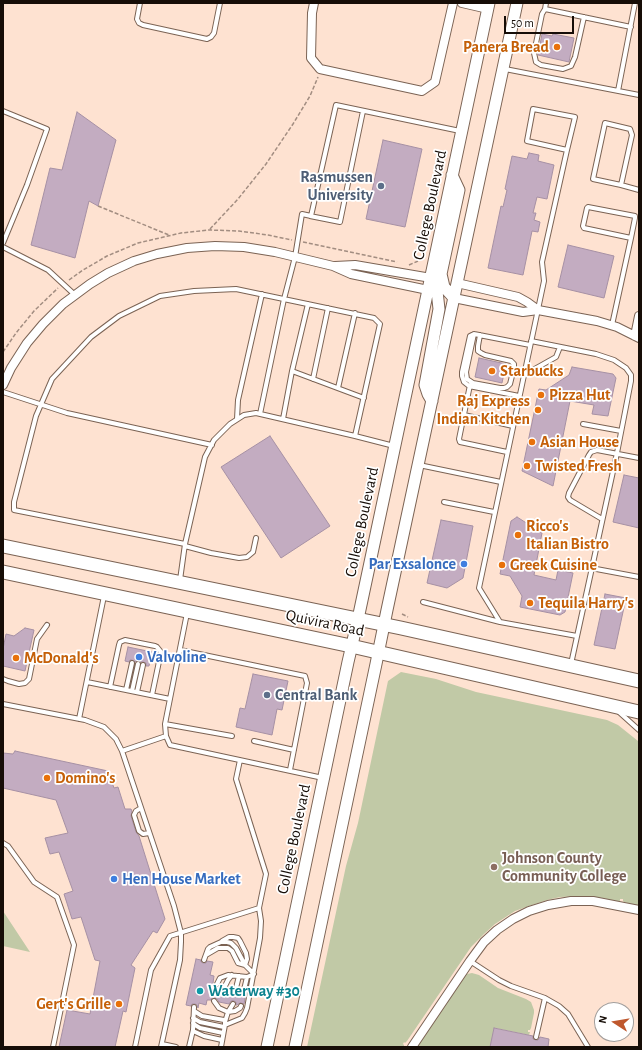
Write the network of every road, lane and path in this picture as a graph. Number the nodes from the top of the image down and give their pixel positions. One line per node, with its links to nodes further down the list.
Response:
1 (140, 3): 2 (lane)
2 (220, 3)
3 (314, 3): 14 (street)
4 (453, 3): 14 (street)
5 (462, 3): 9 (street)
6 (517, 3): 13 (main road)
7 (546, 3): 10 (lane)
8 (635, 3): 12 (lane)
9 (488, 6): 19 (main road, College Boulevard)
10 (544, 8): 11 (lane); 11 (lane)
11 (584, 17): 12 (lane)
12 (631, 27): 15 (lane)
13 (502, 68): 15 (lane); 37 (main road)
14 (320, 69): 28 (path)
15 (618, 91): 16 (lane)
16 (639, 95)
17 (3, 111): 29 (lane)
18 (363, 111): 19 (lane); 25 (lane); 25 (lane)
19 (462, 131): 21 (main road, College Boulevard)
20 (567, 150): 20 (lane); 45 (lane)
21 (452, 174): 36 (main road, College Boulevard); 41 (main road)
22 (621, 185): 22 (lane); 23 (lane)
23 (639, 190)
24 (98, 206): 26 (path)
25 (310, 216): 28 (lane)
26 (169, 236)
27 (631, 238): 27 (lane); 48 (lane)
28 (298, 241): 31 (lane); 33 (path)
29 (3, 243)
30 (3, 246): 40 (lane)
31 (295, 257): 35 (street); 40 (street); 42 (lane)
32 (418, 261): 34 (path)
33 (401, 263)
34 (408, 265)
35 (333, 266): 36 (street); 38 (street)
36 (431, 278): 38 (main road, College Boulevard); 62 (main road)
37 (457, 283): 41 (main road); 45 (street)
38 (428, 290): 73 (main road, College Boulevard)
39 (262, 294): 42 (lane); 63 (lane); 66 (lane)
40 (76, 295): 57 (street)
41 (454, 298): 45 (street); 62 (main road)
42 (284, 299): 43 (lane); 64 (lane)
43 (308, 304): 44 (lane); 53 (lane)
44 (328, 308): 46 (lane); 55 (lane)
45 (538, 310): 48 (street); 51 (lane)
46 (355, 314): 58 (lane); 61 (lane)
47 (639, 316): 50 (street)
48 (612, 325): 50 (street)
49 (480, 335): 51 (lane); 56 (lane); 56 (lane)
50 (637, 337)
51 (530, 343): 52 (lane); 54 (lane)
52 (560, 347): 54 (lane); 70 (lane)
53 (292, 370): 55 (lane); 67 (lane)
54 (524, 372): 60 (lane)
55 (313, 379): 58 (lane)
56 (470, 384): 60 (lane); 65 (lane)
57 (3, 385)
58 (338, 388): 61 (lane)
59 (3, 392): 63 (lane)
60 (519, 396): 69 (lane)
61 (364, 398): 71 (lane)
62 (432, 401): 77 (main road)
63 (41, 404): 72 (lane); 83 (lane)
64 (260, 414): 66 (lane); 67 (lane)
65 (464, 415): 69 (lane); 74 (lane)
66 (238, 419): 72 (lane)
67 (283, 419): 71 (lane)
68 (583, 424): 70 (lane)
69 (513, 426): 74 (lane)
70 (621, 431): 75 (lane)
71 (355, 436): 73 (lane)
72 (212, 445): 83 (lane)
73 (395, 446): 92 (main road, College Boulevard)
74 (507, 452): 78 (lane)
75 (617, 453): 76 (lane); 81 (lane); 81 (lane)
76 (639, 458)
77 (419, 465): 78 (lane); 95 (main road)
78 (501, 482): 80 (lane)
79 (444, 502): 80 (lane)
80 (494, 512): 93 (lane)
81 (602, 518): 85 (lane)
82 (256, 538): 83 (lane)
83 (185, 545): 88 (lane)
84 (3, 546): 88 (main road, Quivira Road)
85 (591, 568): 87 (lane); 96 (lane)
86 (3, 572): 89 (main road, Quivira Road)
87 (639, 577)
88 (180, 582): 92 (main road, Quivira Road)
89 (105, 593): 91 (main road, Quivira Road); 112 (lane)
90 (423, 602): 93 (lane)
91 (188, 611): 100 (main road, Quivira Road); 104 (lane)
92 (358, 619): 95 (main road, Quivira Road); 100 (main road, College Boulevard)
93 (500, 622): 96 (lane)
94 (47, 625): 110 (lane)
95 (384, 625): 105 (main road); 109 (main road, Quivira Road)
96 (577, 636): 109 (lane)
97 (136, 642): 98 (lane); 101 (lane); 113 (lane)
98 (142, 643): 99 (lane); 102 (lane)
99 (147, 644): 103 (lane); 117 (lane)
100 (351, 646): 105 (main road, Quivira Road); 132 (main road, College Boulevard)
101 (135, 648)
102 (141, 649)
103 (146, 650)
104 (180, 650): 118 (lane); 128 (lane)
105 (378, 653): 120 (main road, Quivira Road); 171 (main road)
106 (132, 663): 114 (lane)
107 (138, 664): 115 (lane)
108 (143, 665): 116 (lane)
109 (570, 666): 111 (main road, Quivira Road)
110 (5, 680)
111 (639, 681)
112 (87, 682): 113 (lane); 122 (lane)
113 (110, 687): 114 (lane)
114 (126, 690): 115 (lane)
115 (132, 691): 116 (lane)
116 (137, 692): 117 (lane)
117 (152, 695): 118 (lane)
118 (170, 699): 123 (lane)
119 (3, 704): 122 (lane)
120 (612, 706): 121 (main road, Quivira Road); 124 (lane)
121 (639, 712)
122 (79, 719): 129 (lane)
123 (165, 724): 125 (lane); 126 (lane)
124 (639, 730)
125 (166, 736): 129 (lane); 130 (lane)
126 (232, 736)
127 (254, 741): 128 (lane)
128 (294, 750): 131 (lane)
129 (122, 751): 133 (lane)
130 (240, 760): 131 (lane); 136 (lane)
131 (290, 770): 132 (lane)
132 (324, 778): 170 (main road, College Boulevard)
133 (141, 808): 134 (lane); 134 (lane)
134 (149, 833): 138 (lane)
135 (3, 843): 165 (lane)
136 (259, 908): 138 (lane); 144 (lane)
137 (639, 910): 142 (street)
138 (181, 933): 164 (lane); 166 (lane)
139 (222, 942): 140 (lane); 143 (lane); 143 (lane)
140 (206, 955): 141 (lane); 143 (lane)
141 (204, 960)
142 (470, 961): 152 (lane); 172 (street)
143 (245, 966): 144 (lane)
144 (254, 974): 147 (lane); 159 (lane)
145 (232, 975): 146 (lane); 148 (lane); 149 (lane)
146 (240, 976): 147 (lane); 150 (lane)
147 (247, 977): 151 (lane)
148 (217, 984)
149 (225, 986)
150 (236, 988)
151 (244, 990)
152 (545, 998): 162 (lane); 173 (lane)
153 (214, 1001): 157 (lane)
154 (222, 1002): 157 (lane)
155 (233, 1004): 157 (lane)
156 (241, 1006): 157 (lane)
157 (225, 1011): 159 (lane)
158 (193, 1020): 159 (lane); 159 (lane); 160 (lane); 161 (lane)
159 (225, 1025): 161 (lane)
160 (192, 1030): 163 (lane); 168 (lane)
161 (223, 1033): 163 (lane)
162 (536, 1037)
163 (222, 1040): 169 (lane)
164 (162, 1046): 167 (lane)
165 (52, 1047)
166 (135, 1047)
167 (176, 1047)
168 (189, 1047)
169 (221, 1047)
170 (267, 1047)
171 (296, 1047)
172 (412, 1047)
173 (588, 1047)

